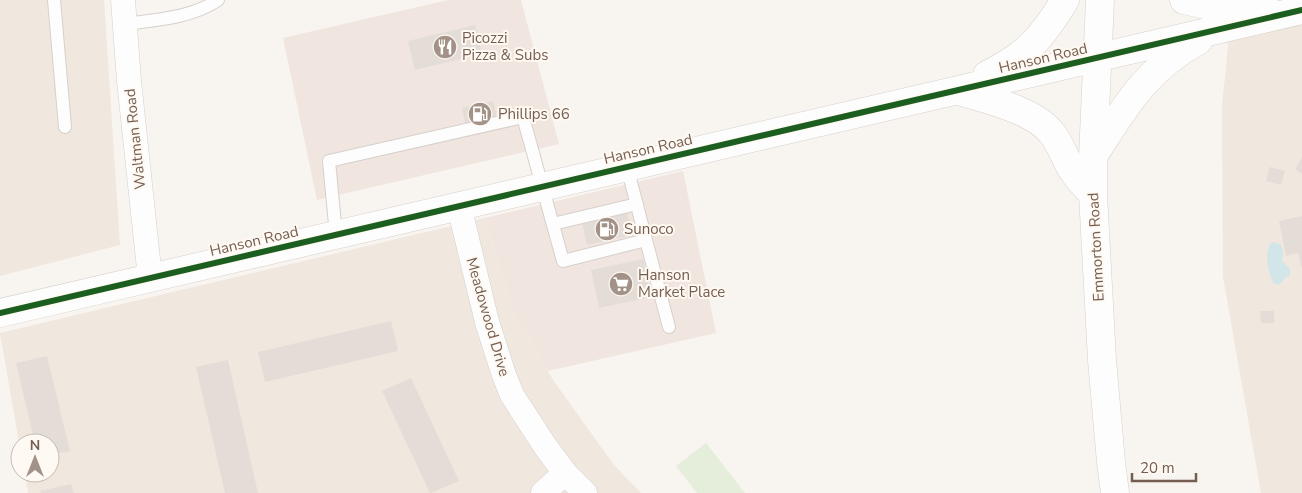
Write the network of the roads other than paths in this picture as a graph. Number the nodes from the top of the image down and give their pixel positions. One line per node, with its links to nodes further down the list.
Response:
1 (54, 0): 12 (lane)
2 (123, 0): 8 (street, Waltman Road)
3 (218, 0): 8 (lane)
4 (1065, 0): 11 (street)
5 (1100, 0): 10 (street, Emmorton Road)
6 (1184, 0): 7 (street)
7 (1301, 10): 9 (street, Hanson Road)
8 (125, 24): 22 (street, Waltman Road)
9 (1221, 29): 10 (street, Hanson Road); 13 (street)
10 (1096, 58): 11 (street, Hanson Road); 13 (street, Emmorton Road)
11 (958, 90): 14 (street, Hanson Road); 16 (street)
12 (65, 127)
13 (1093, 156): 16 (street, Emmorton Road)
14 (628, 167): 15 (street, Hanson Road); 17 (lane)
15 (543, 187): 18 (street, Hanson Road); 19 (lane); 20 (lane)
16 (1093, 194): 28 (street, Emmorton Road)
17 (637, 204): 19 (lane); 21 (lane)
18 (458, 206): 20 (street, Hanson Road); 25 (street, Meadowood Drive)
19 (553, 224): 21 (lane)
20 (336, 235): 22 (street, Hanson Road)
21 (646, 240): 24 (lane)
22 (150, 278): 23 (street, Hanson Road)
23 (0, 313)
24 (669, 327)
25 (565, 473): 26 (street); 27 (street, Meadowood Drive)
26 (543, 493)
27 (585, 493)
28 (1115, 493)

